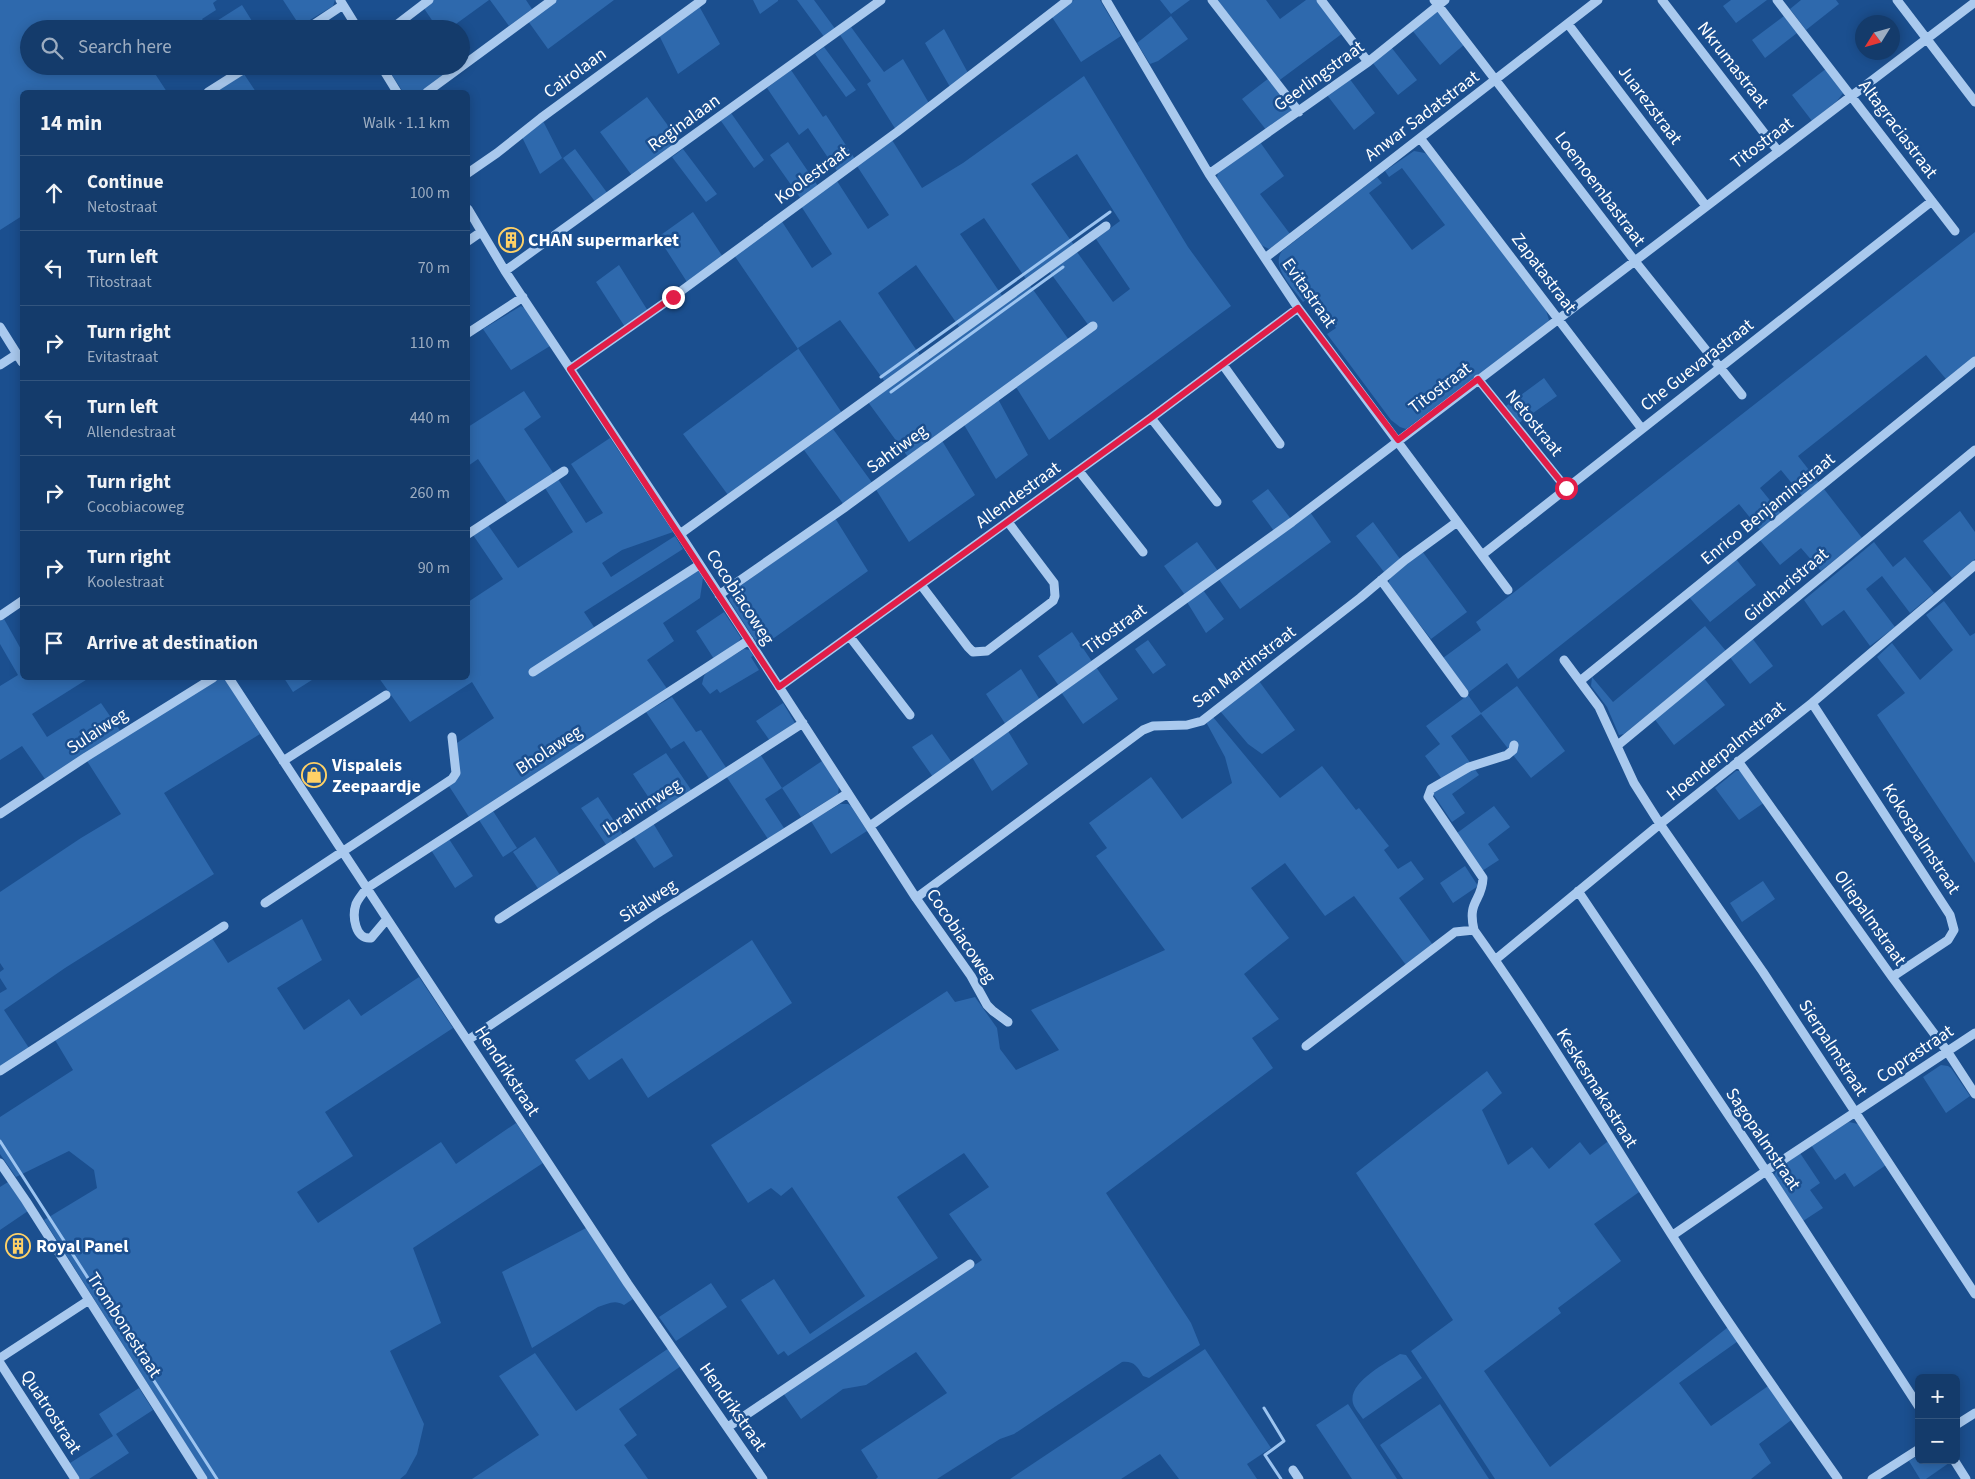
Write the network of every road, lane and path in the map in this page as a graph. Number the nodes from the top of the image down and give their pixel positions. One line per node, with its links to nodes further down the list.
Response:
1 (429, 0): 18 (street)
2 (552, 0): 21 (street)
3 (702, 0): 35 (street, Cairolaan)
4 (882, 0): 46 (street, Reginalaan)
5 (1068, 0): 58 (street, Koolestraat)
6 (1106, 0): 36 (street, Evitastraat)
7 (1212, 0): 32 (street)
8 (1321, 0): 22 (street)
9 (1598, 0): 19 (street, Anwar Sadatstraat)
10 (1662, 0): 34 (street, Nkrumastraat)
11 (1777, 0): 30 (street, Altagraciastraat)
12 (1897, 0): 20 (street)
13 (1439, 2): 22 (street, Geerlingstraat); 26 (street, Loemoembastraat)
14 (1975, 2): 20 (street, Titostraat)
15 (342, 3): 16 (street); 17 (street)
16 (319, 20)
17 (352, 20)
18 (403, 20)
19 (1568, 24): 26 (street, Anwar Sadatstraat); 38 (street, Juarezstraat)
20 (1927, 39): 30 (street, Titostraat); 31 (street)
21 (470, 60)
22 (1368, 62): 32 (street, Geerlingstraat)
23 (235, 75): 27 (street)
24 (387, 75): 28 (street)
25 (450, 75): 29 (street)
26 (1496, 80): 33 (street, Anwar Sadatstraat); 45 (street, Loemoembastraat)
27 (211, 90)
28 (396, 90)
29 (430, 90)
30 (1851, 95): 34 (street, Titostraat); 37 (street, Altagraciastraat)
31 (1975, 102)
32 (1299, 112): 36 (street, Geerlingstraat)
33 (1420, 138): 44 (street, Anwar Sadatstraat); 49 (street, Zapatastraat)
34 (1778, 151): 38 (street, Titostraat)
35 (470, 172)
36 (1209, 174): 44 (street, Evitastraat)
37 (1932, 201): 41 (street, Altagraciastraat); 57 (street, Che Guevarastraat)
38 (1706, 206): 45 (street, Titostraat)
39 (470, 212): 42 (street, Cocobiacoweg)
40 (1106, 226): 73 (street)
41 (1955, 231)
42 (482, 232): 43 (street); 46 (street, Cocobiacoweg)
43 (470, 240)
44 (1265, 258): 48 (street, Evitastraat)
45 (1634, 260): 49 (street, Titostraat); 57 (street, Loemoembastraat)
46 (506, 271): 47 (street, Cocobiacoweg)
47 (522, 297): 52 (street); 58 (street, Cocobiacoweg)
48 (1298, 308): 56 (street, Allendestraat); 63 (street, Evitastraat)
49 (1558, 318): 59 (street, Titostraat); 62 (street, Zapatastraat)
50 (1093, 326): 81 (street, Sahtiweg)
51 (0, 327): 53 (street)
52 (470, 332)
53 (20, 358): 55 (street)
54 (1975, 361): 90 (street, Enrico Benjaminstraat)
55 (0, 365)
56 (1223, 365): 61 (street, Allendestraat); 64 (street)
57 (1721, 367): 60 (street, Loemoembastraat); 62 (street, Che Guevarastraat)
58 (570, 369): 73 (street, Cocobiacoweg)
59 (1478, 379): 63 (street, Titostraat); 68 (street, Netostraat)
60 (1742, 395)
61 (1151, 418): 66 (street, Allendestraat); 69 (street)
62 (1642, 429): 68 (street, Che Guevarastraat)
63 (1398, 440): 71 (street, Evitastraat); 105 (street, Titostraat)
64 (1280, 444)
65 (1975, 450): 99 (street, Girdharistraat)
66 (1079, 470): 70 (street, Allendestraat); 74 (street)
67 (564, 471): 72 (street)
68 (1566, 488): 75 (street, Che Guevarastraat)
69 (1217, 502)
70 (1008, 522): 79 (street, Allendestraat); 79 (street)
71 (1457, 522): 75 (street, Evitastraat); 78 (street, San Martinstraat)
72 (470, 533)
73 (680, 534): 76 (street, Cocobiacoweg)
74 (1143, 552)
75 (1482, 555): 80 (street, Evitastraat)
76 (699, 565): 81 (street, Cocobiacoweg); 87 (street)
77 (1975, 565): 94 (street, Hoenderpalmstraat)
78 (1381, 580): 92 (street); 109 (street, San Martinstraat)
79 (921, 586): 84 (street, Allendestraat)
80 (1508, 590)
81 (719, 595): 85 (street, Cocobiacoweg)
82 (20, 602): 83 (street)
83 (0, 616)
84 (850, 637): 91 (street, Allendestraat); 95 (street)
85 (749, 640): 91 (street, Cocobiacoweg); 107 (street, Bholaweg)
86 (1564, 660): 90 (street, Sierpalmstraat)
87 (533, 672)
88 (209, 680): 103 (street, Sulaiweg)
89 (230, 680): 101 (street, Hendrikstraat)
90 (1580, 681): 99 (street, Sierpalmstraat)
91 (779, 687): 96 (street, Cocobiacoweg)
92 (1464, 693)
93 (386, 695): 101 (street)
94 (1812, 703): 100 (street, Hoenderpalmstraat); 116 (street, Kokospalmstraat)
95 (910, 715)
96 (803, 723): 102 (street, Cocobiacoweg); 112 (street, Ibrahimweg)
97 (452, 737): 106 (street)
98 (1514, 745): 114 (street)
99 (1618, 745): 104 (street, Sierpalmstraat)
100 (1738, 760): 104 (street, Hoenderpalmstraat); 116 (street, Oliepalmstraat)
101 (283, 761): 106 (street, Hendrikstraat)
102 (848, 793): 105 (street, Cocobiacoweg); 119 (street, Sitalweg)
103 (0, 814)
104 (1660, 824): 108 (street, Hoenderpalmstraat); 124 (street, Sierpalmstraat)
105 (870, 826): 109 (street, Cocobiacoweg)
106 (343, 852): 107 (street, Hendrikstraat); 110 (street)
107 (367, 888): 111 (street, Hendrikstraat); 111 (street)
108 (1578, 891): 115 (street, Hoenderpalmstraat); 126 (street, Sagopalmstraat)
109 (916, 898): 117 (street, Cocobiacoweg)
110 (265, 903)
111 (387, 919): 119 (street, Hendrikstraat)
112 (498, 919)
113 (224, 926): 122 (street)
114 (1474, 930): 115 (street, Keskesmakastraat); 120 (street)
115 (1495, 960): 127 (street, Keskesmakastraat)
116 (1892, 977): 121 (street, Oliepalmstraat)
117 (1008, 1022)
118 (1975, 1033): 121 (street, Coprastraat)
119 (468, 1040): 136 (street, Hendrikstraat)
120 (1306, 1046)
121 (1947, 1051): 123 (street, Oliepalmstraat); 124 (street, Coprastraat)
122 (0, 1071)
123 (1975, 1094)
124 (1856, 1112): 126 (street, Coprastraat); 129 (street, Sierpalmstraat)
125 (0, 1163): 130 (street, Trombonestraat)
126 (1766, 1171): 127 (street, Coprastraat); 133 (street, Sagopalmstraat)
127 (1673, 1235): 144 (street, Keskesmakastraat)
128 (970, 1264): 136 (street)
129 (1975, 1294)
130 (89, 1300): 131 (street); 141 (street, Trombonestraat)
131 (0, 1358)
132 (0, 1363): 140 (street, Quatrostraat)
133 (1915, 1400)
134 (1975, 1413): 135 (street)
135 (1960, 1422)
136 (728, 1426): 142 (street, Hendrikstraat)
137 (1915, 1452): 145 (street)
138 (1957, 1464): 146 (street)
139 (1293, 1470): 143 (street)
140 (75, 1479)
141 (203, 1479)
142 (763, 1479)
143 (1299, 1479)
144 (1838, 1479)
145 (1872, 1479)
146 (1966, 1479)

